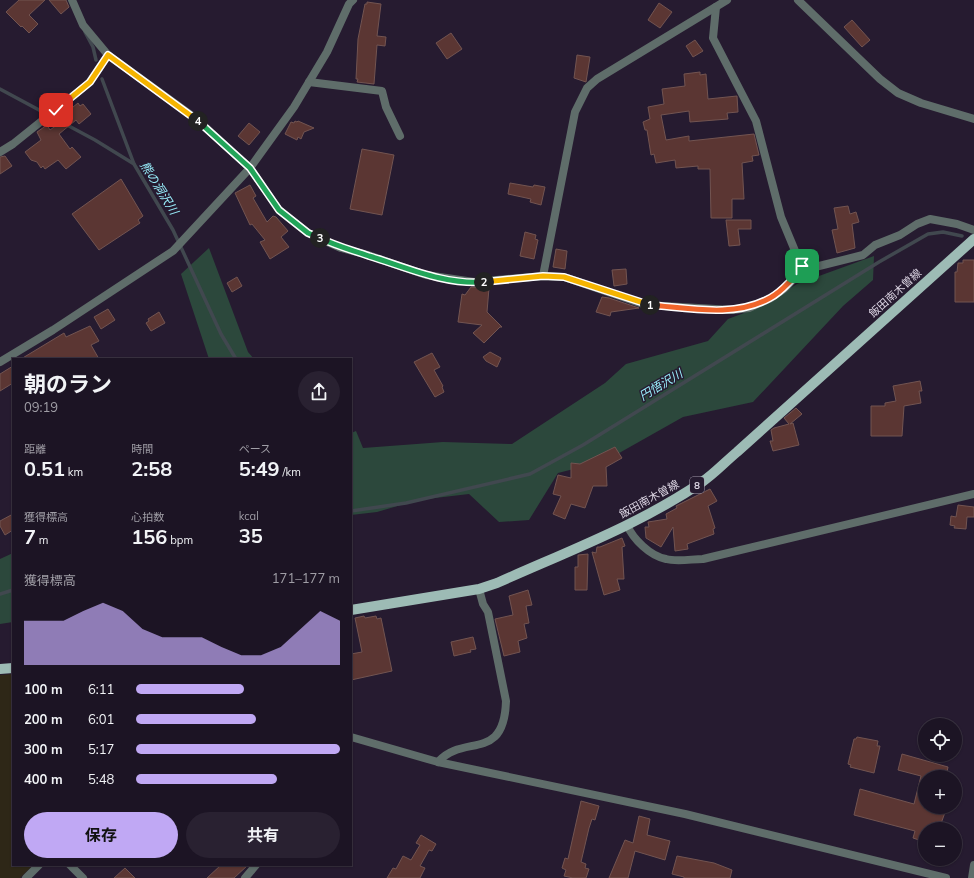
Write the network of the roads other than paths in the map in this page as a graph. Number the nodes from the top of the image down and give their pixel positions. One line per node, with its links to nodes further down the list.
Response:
1 (72, 0): 6 (street)
2 (354, 0): 7 (street)
3 (727, 0): 5 (street)
4 (798, 0): 8 (street)
5 (716, 7): 15 (street); 16 (street)
6 (108, 55): 10 (street); 11 (street)
7 (309, 82): 9 (street); 11 (street)
8 (974, 119)
9 (400, 136)
10 (0, 152)
11 (250, 168): 16 (street); 17 (street)
12 (974, 230): 15 (street)
13 (974, 238): 14 (main road, 飯田南木曽線 / 8)
14 (970, 248): 19 (main road, 飯田南木曽線 / 8)
15 (803, 270): 16 (street)
16 (543, 276)
17 (0, 362)
18 (974, 494): 19 (street)
19 (627, 525): 20 (main road, 飯田南木曽線 / 8)
20 (479, 589): 21 (main road, 飯田南木曽線 / 8); 25 (street)
21 (352, 610)
22 (12, 668): 23 (main road)
23 (0, 669)
24 (352, 737): 25 (street)
25 (438, 762): 33 (street)
26 (974, 865): 34 (street)
27 (38, 866): 30 (street)
28 (71, 866): 31 (street)
29 (255, 866): 32 (street)
30 (26, 878)
31 (83, 878)
32 (245, 878)
33 (946, 878)
34 (972, 878)

